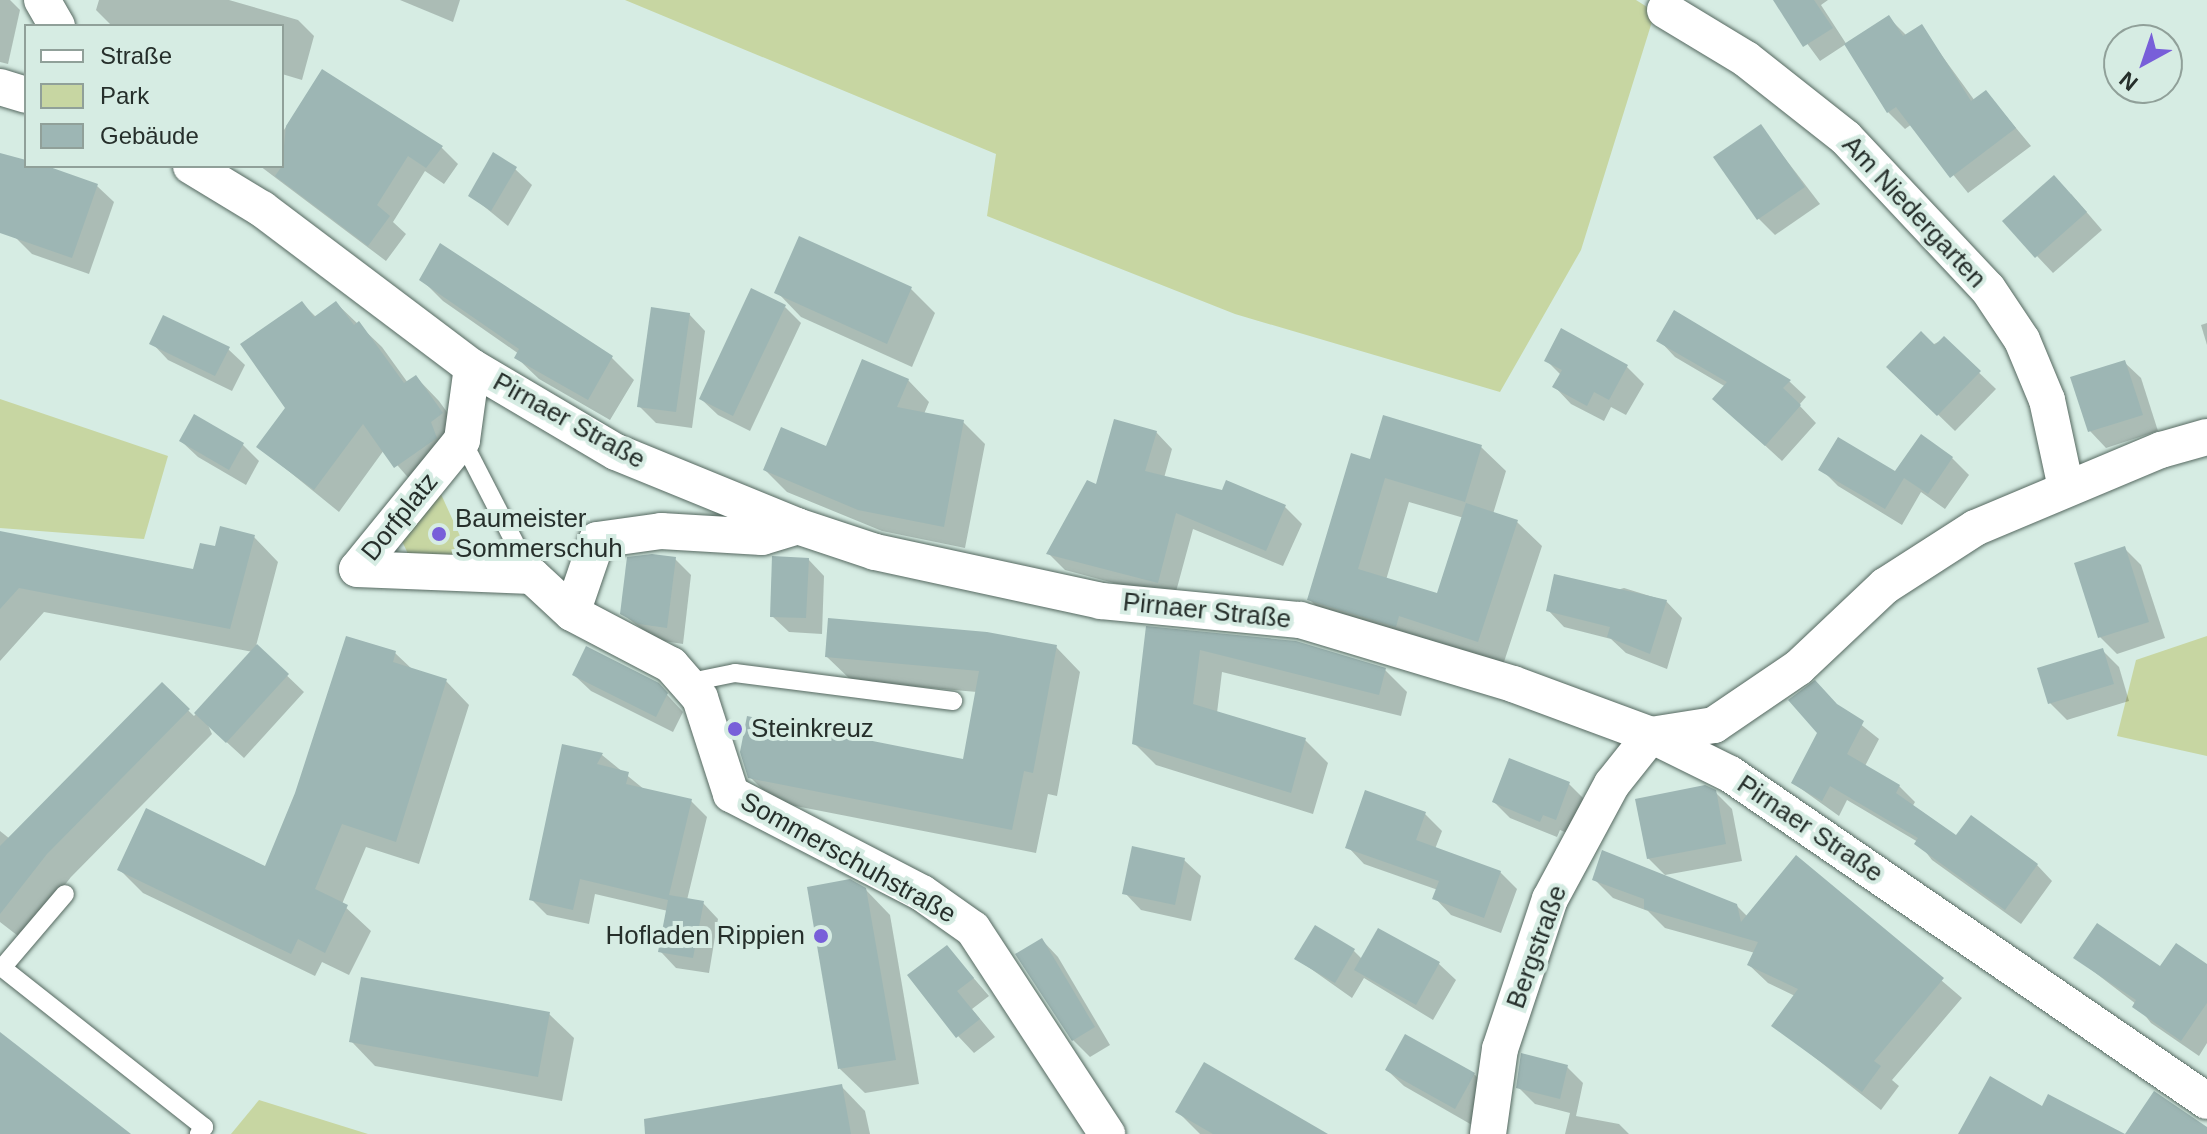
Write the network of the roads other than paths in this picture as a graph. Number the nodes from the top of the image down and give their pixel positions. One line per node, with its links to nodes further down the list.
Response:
1 (42, 0): 3 (street)
2 (1665, 10): 10 (street, Am Niedergarten)
3 (56, 24)
4 (0, 87): 5 (street)
5 (24, 94)
6 (194, 168): 7 (street, Pirnaer Straße)
7 (472, 367): 9 (street); 11 (street, Pirnaer Straße)
8 (2207, 437): 10 (street)
9 (462, 440): 12 (lane, Dorfplatz); 12 (street, Dorfplatz)
10 (2066, 488): 16 (street)
11 (797, 526): 13 (street); 16 (street, Pirnaer Straße)
12 (532, 576): 13 (street, Dorfplatz)
13 (572, 613): 14 (street, Sommerschuhstraße)
14 (686, 683): 15 (lane); 21 (street, Sommerschuhstraße)
15 (953, 701)
16 (1651, 735): 19 (street, Pirnaer Straße); 22 (street, Bergstraße)
17 (65, 894): 18 (lane)
18 (1, 967): 20 (lane)
19 (2207, 1101)
20 (199, 1134)
21 (1107, 1134)
22 (1488, 1134)

